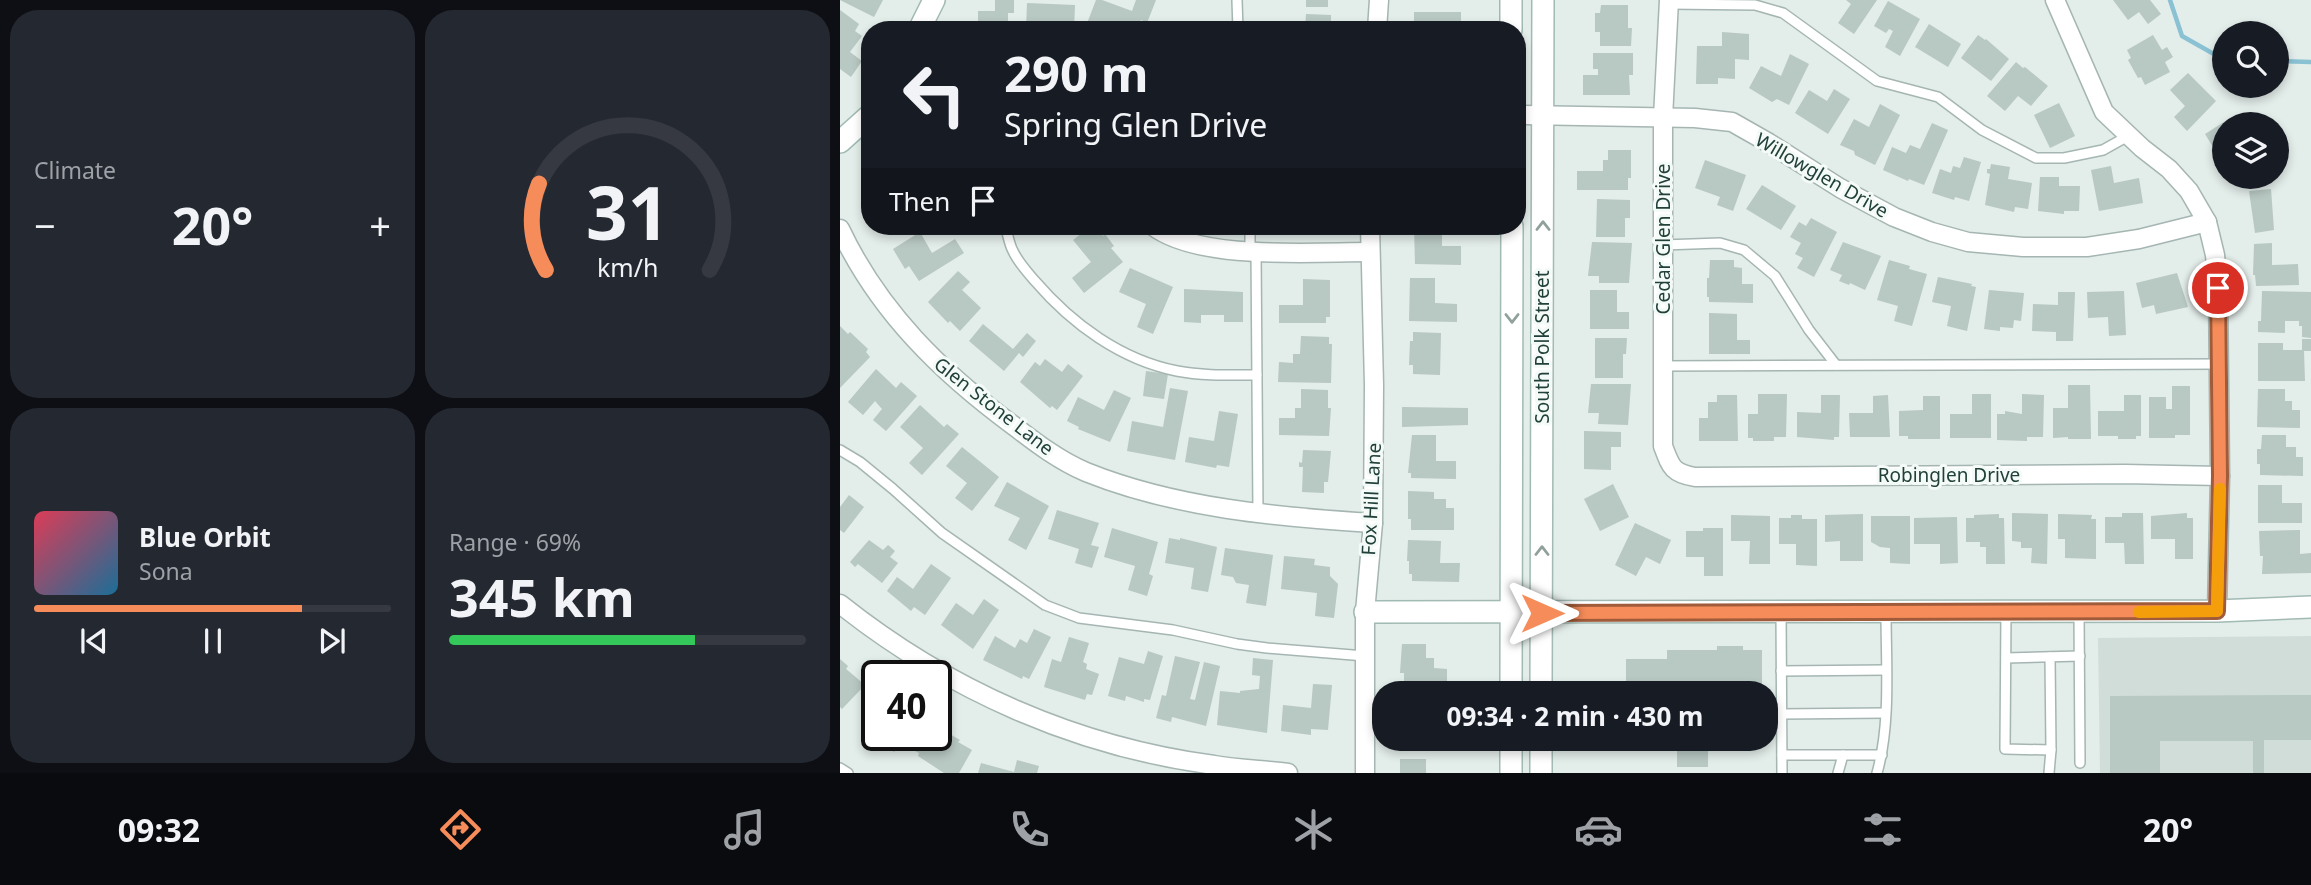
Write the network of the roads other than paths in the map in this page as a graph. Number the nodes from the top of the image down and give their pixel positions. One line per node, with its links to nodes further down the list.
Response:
1 (934, 0): 8 (main road)
2 (1237, 0): 9 (lane)
3 (1378, 0): 10 (street)
4 (1511, 0): 11 (main road)
5 (1543, 0): 13 (main road, South Polk Street)
6 (2055, 0): 16 (street)
7 (1669, 2): 14 (street, Cedar Glen Drive); 16 (lane)
8 (924, 21)
9 (1238, 21)
10 (1377, 21)
11 (1511, 21)
12 (1526, 115): 13 (street, Willowglen Drive)
13 (1543, 115): 14 (street, Willowglen Drive); 45 (main road, South Polk Street, one-way to 13)
14 (1663, 118): 18 (street, Willowglen Drive); 25 (street, Cedar Glen Drive)
15 (861, 123): 17 (main road)
16 (2128, 136): 18 (street)
17 (840, 142)
18 (2207, 222): 28 (street)
19 (840, 229): 35 (street, Glen Stone Lane)
20 (1008, 235): 31 (lane)
21 (1167, 235): 26 (street)
22 (1251, 235): 26 (lane)
23 (1370, 235): 27 (street, Fox Hill Lane)
24 (1512, 235): 44 (main road, South Polk Street, one-way to 44)
25 (1663, 246): 29 (lane); 30 (street, Cedar Glen Drive)
26 (1253, 251): 27 (street); 31 (lane)
27 (1370, 253): 36 (street, Fox Hill Lane)
28 (2219, 364): 29 (lane); 34 (street)
29 (1836, 365): 30 (lane)
30 (1663, 366): 33 (street, Cedar Glen Drive)
31 (1257, 375): 35 (lane)
32 (840, 450): 47 (lane)
33 (1679, 474): 34 (street, Robinglen Drive)
34 (2220, 476): 39 (street)
35 (1258, 512): 36 (street, Glen Stone Lane)
36 (1373, 523): 40 (street, Fox Hill Lane)
37 (840, 604): 66 (street)
38 (2311, 607): 39 (main road)
39 (2217, 611): 43 (main road)
40 (1365, 612): 44 (main road); 47 (street, Fox Hill Lane)
41 (1886, 612): 42 (main road); 46 (main road); 51 (lane)
42 (2006, 612): 43 (main road); 49 (lane)
43 (2079, 612): 48 (lane)
44 (1511, 613): 45 (main road); 53 (main road, South Polk Street)
45 (1542, 613): 46 (main road); 54 (main road, South Polk Street)
46 (1781, 613): 52 (lane)
47 (1365, 656): 67 (street, Fox Hill Lane)
48 (2080, 656): 50 (lane); 63 (lane)
49 (2007, 657): 50 (lane); 57 (lane)
50 (2050, 657): 57 (lane)
51 (1886, 670): 52 (lane); 55 (lane)
52 (1781, 671): 56 (lane)
53 (1511, 681)
54 (1541, 681)
55 (1885, 713): 56 (lane); 62 (lane)
56 (1781, 714): 60 (lane)
57 (2051, 750): 73 (lane)
58 (1511, 751): 68 (main road)
59 (1541, 751): 69 (main road)
60 (1782, 755): 61 (lane); 70 (lane)
61 (1843, 755): 62 (lane); 71 (lane)
62 (1882, 755): 72 (lane)
63 (2080, 763)
64 (840, 768): 65 (lane)
65 (848, 773)
66 (1288, 773)
67 (1365, 773)
68 (1511, 773)
69 (1541, 773)
70 (1782, 773)
71 (1838, 773)
72 (1877, 773)
73 (2049, 773)

